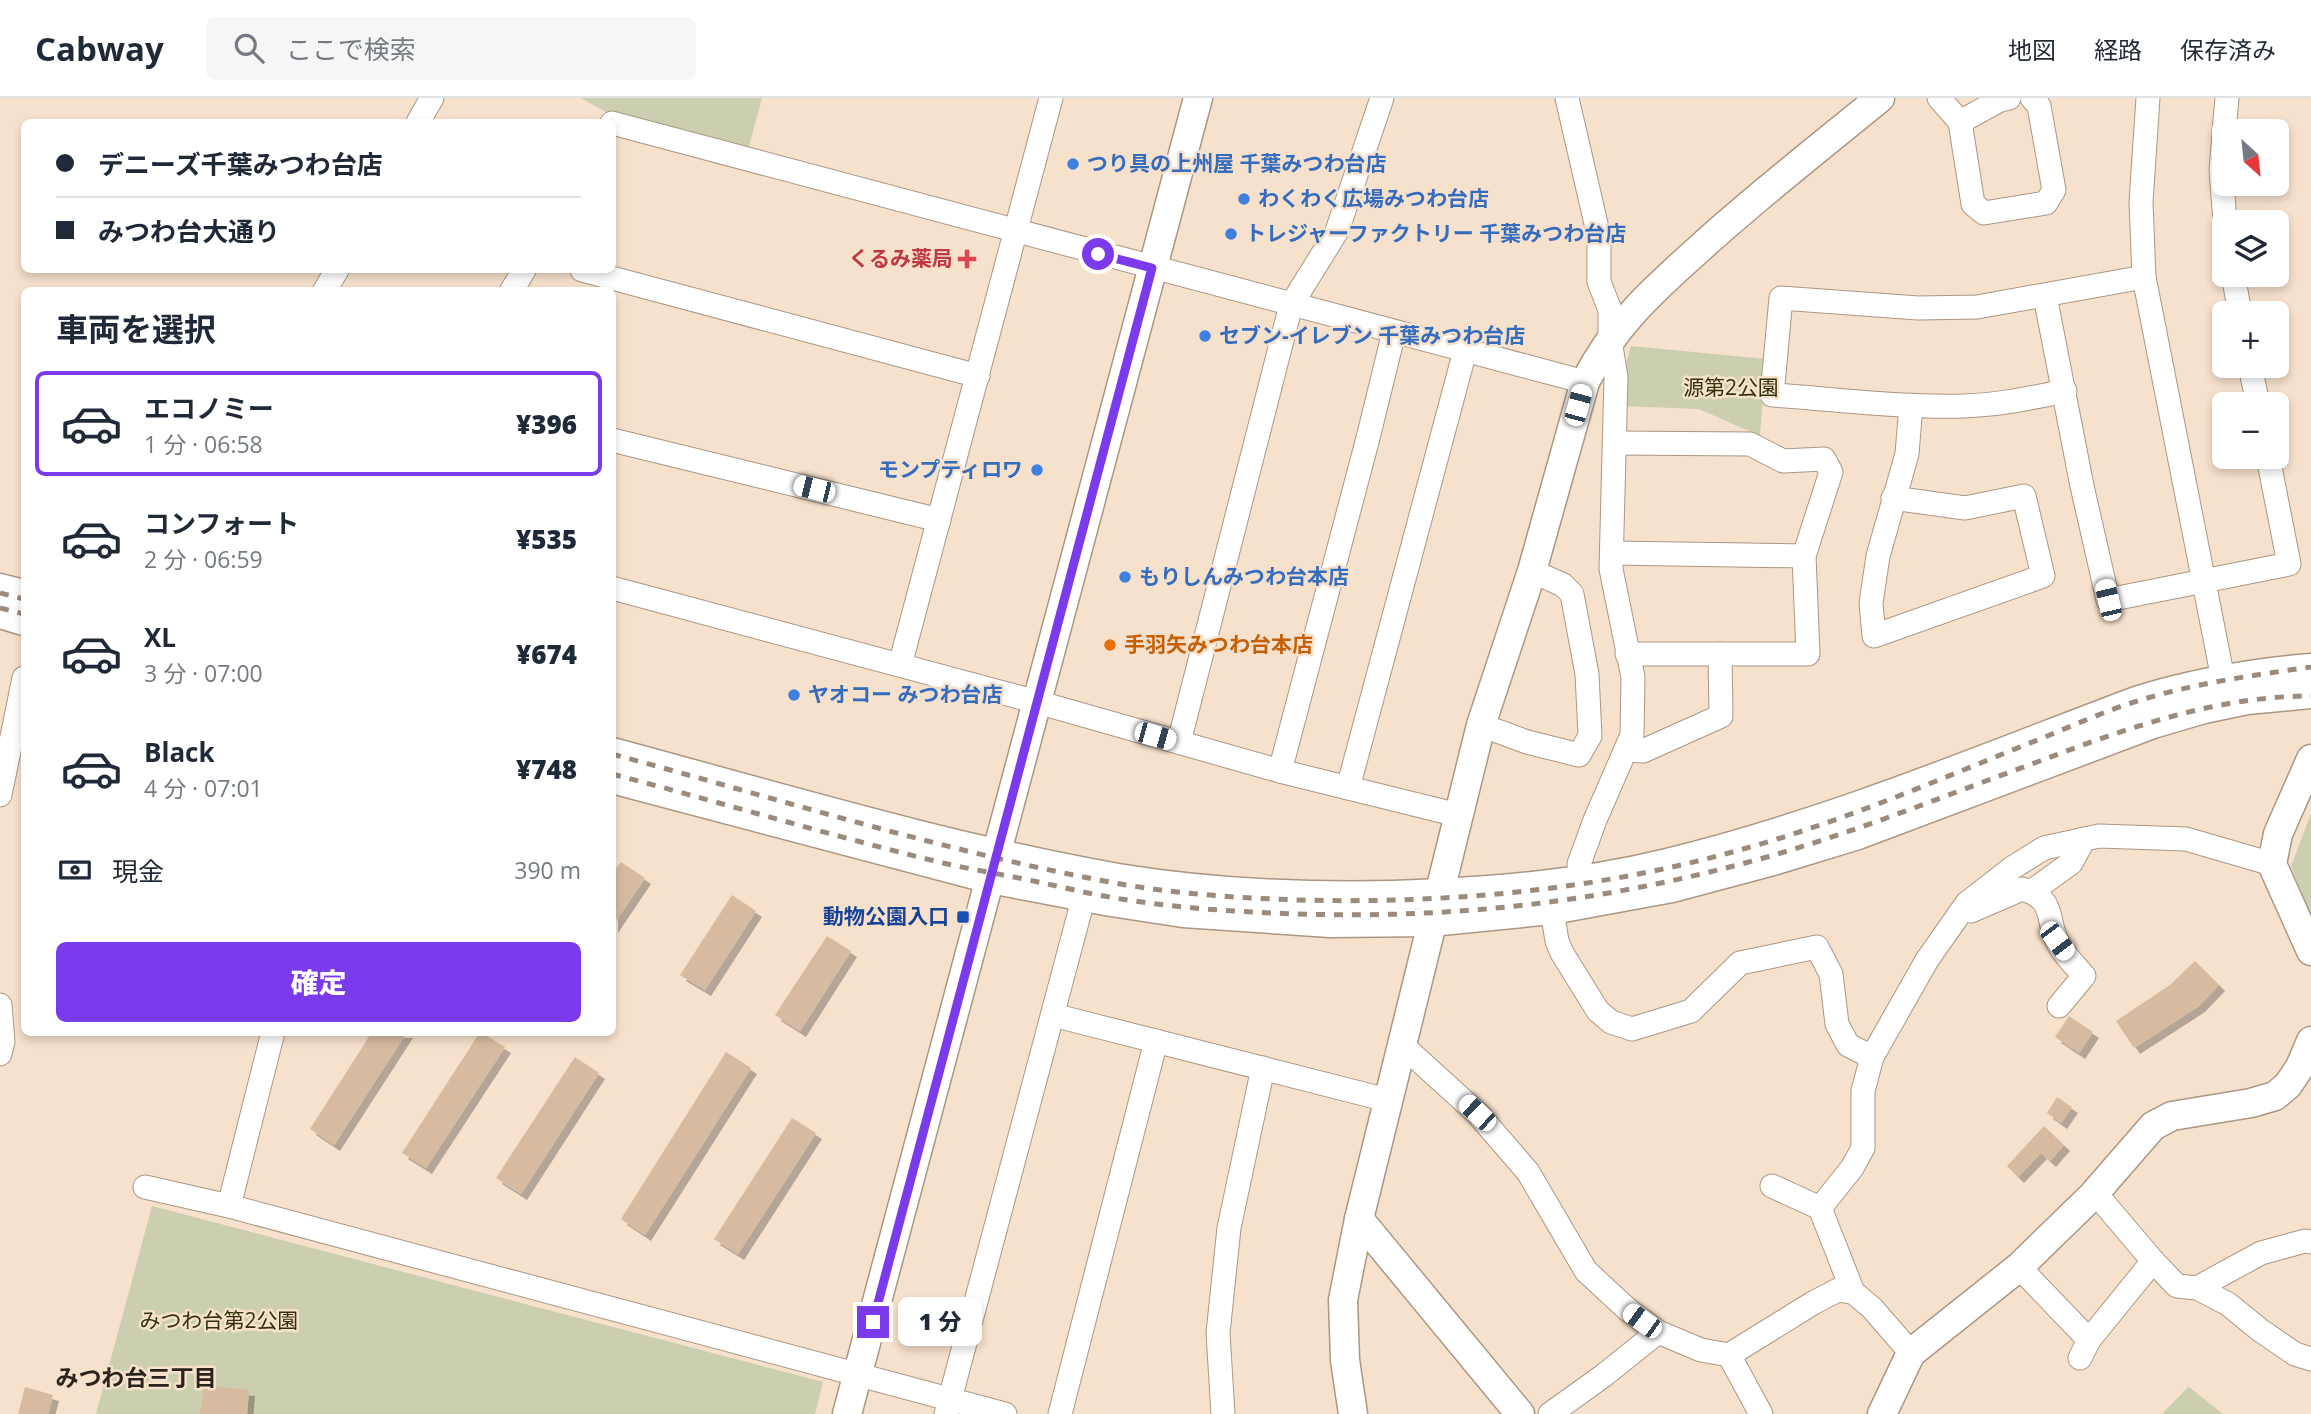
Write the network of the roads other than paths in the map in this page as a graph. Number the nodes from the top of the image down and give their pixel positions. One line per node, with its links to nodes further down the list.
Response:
1 (1051, 98): 14 (street)
2 (1198, 98): 15 (street)
3 (1382, 98): 19 (street)
4 (1567, 98): 21 (street)
5 (1880, 98): 21 (street)
6 (1939, 98): 12 (street)
7 (2009, 98): 12 (street)
8 (2032, 98): 12 (street)
9 (2148, 98): 17 (street)
10 (2227, 98): 11 (street)
11 (2225, 119)
12 (1961, 122)
13 (616, 125): 14 (street)
14 (1017, 232): 15 (street); 23 (street)
15 (1152, 268): 19 (street); 48 (street)
16 (593, 273): 23 (street)
17 (2144, 277): 18 (street); 35 (street)
18 (2045, 296): 25 (street); 26 (street)
19 (1291, 304): 20 (street); 50 (street)
20 (1394, 332): 22 (street); 54 (street)
21 (1610, 340): 24 (street); 28 (street)
22 (1465, 351): 24 (street); 56 (street)
23 (978, 376): 31 (street)
24 (1585, 382): 34 (street)
25 (2065, 391): 26 (street); 35 (street)
26 (1911, 405): 30 (street)
27 (616, 441): 31 (street)
28 (1615, 443): 32 (street); 33 (street)
29 (2270, 469): 35 (street)
30 (1893, 498): 30 (street)
31 (939, 520): 43 (street)
32 (1612, 553): 33 (street); 41 (street)
33 (1804, 556): 42 (street)
34 (1532, 571): 49 (street); 49 (street)
35 (2204, 582): 45 (street)
36 (0, 588): 38 (street)
37 (616, 589): 43 (street)
38 (21, 593)
39 (0, 614): 40 (street)
40 (21, 620)
41 (1627, 654): 42 (street); 51 (street)
42 (1720, 654): 51 (street)
43 (900, 664): 48 (street)
44 (2311, 668): 45 (street)
45 (2223, 678): 62 (street)
46 (15, 688): 57 (street)
47 (2311, 694): 66 (street)
48 (1037, 702): 50 (street); 61 (street)
49 (1481, 725): 58 (street)
50 (1179, 742): 54 (street)
51 (1626, 750): 62 (street)
52 (616, 753): 61 (street)
53 (2311, 759): 60 (street)
54 (1280, 771): 56 (street)
55 (616, 780): 61 (street)
56 (1348, 788): 58 (street)
57 (0, 795)
58 (1458, 815): 64 (street)
59 (2084, 839): 60 (street); 63 (street); 67 (street)
60 (2272, 864): 69 (street)
61 (993, 866): 64 (street); 65 (street); 97 (street)
62 (1580, 879): 64 (street)
63 (2031, 892): 67 (street); 71 (street)
64 (1440, 893): 68 (street)
65 (1084, 896): 68 (street); 72 (street)
66 (1552, 910): 68 (street); 78 (street)
67 (1958, 916): 78 (street)
68 (1430, 922): 76 (street)
69 (2311, 951)
70 (0, 1004): 77 (street)
71 (2059, 1006)
72 (1053, 1015): 74 (street); 98 (street)
73 (272, 1036): 85 (street)
74 (1156, 1041): 79 (street); 101 (street)
75 (2311, 1041): 80 (street)
76 (1401, 1044): 81 (street); 93 (street)
77 (0, 1054)
78 (1872, 1057): 86 (street)
79 (1263, 1068): 81 (street); 102 (street)
80 (2305, 1069): 84 (street)
81 (1387, 1100): 87 (street)
82 (1772, 1186): 86 (street)
83 (145, 1187): 85 (street)
84 (2094, 1195): 89 (street); 90 (street)
85 (229, 1206): 97 (street)
86 (1821, 1208): 92 (street)
87 (1359, 1219): 103 (street); 104 (street)
88 (2311, 1242): 91 (street)
89 (2153, 1261): 90 (street); 91 (street)
90 (2019, 1267): 94 (street)
91 (2197, 1288): 96 (street)
92 (1853, 1292): 94 (street); 95 (street)
93 (1658, 1332): 95 (street); 105 (street)
94 (1911, 1353): 107 (street)
95 (1729, 1355): 106 (street)
96 (2311, 1359)
97 (859, 1374): 98 (street); 99 (street)
98 (948, 1407): 100 (street)
99 (847, 1414)
100 (1005, 1414)
101 (1060, 1414)
102 (1223, 1414)
103 (1353, 1414)
104 (1520, 1414)
105 (1550, 1414)
106 (1761, 1414)
107 (1882, 1414)

